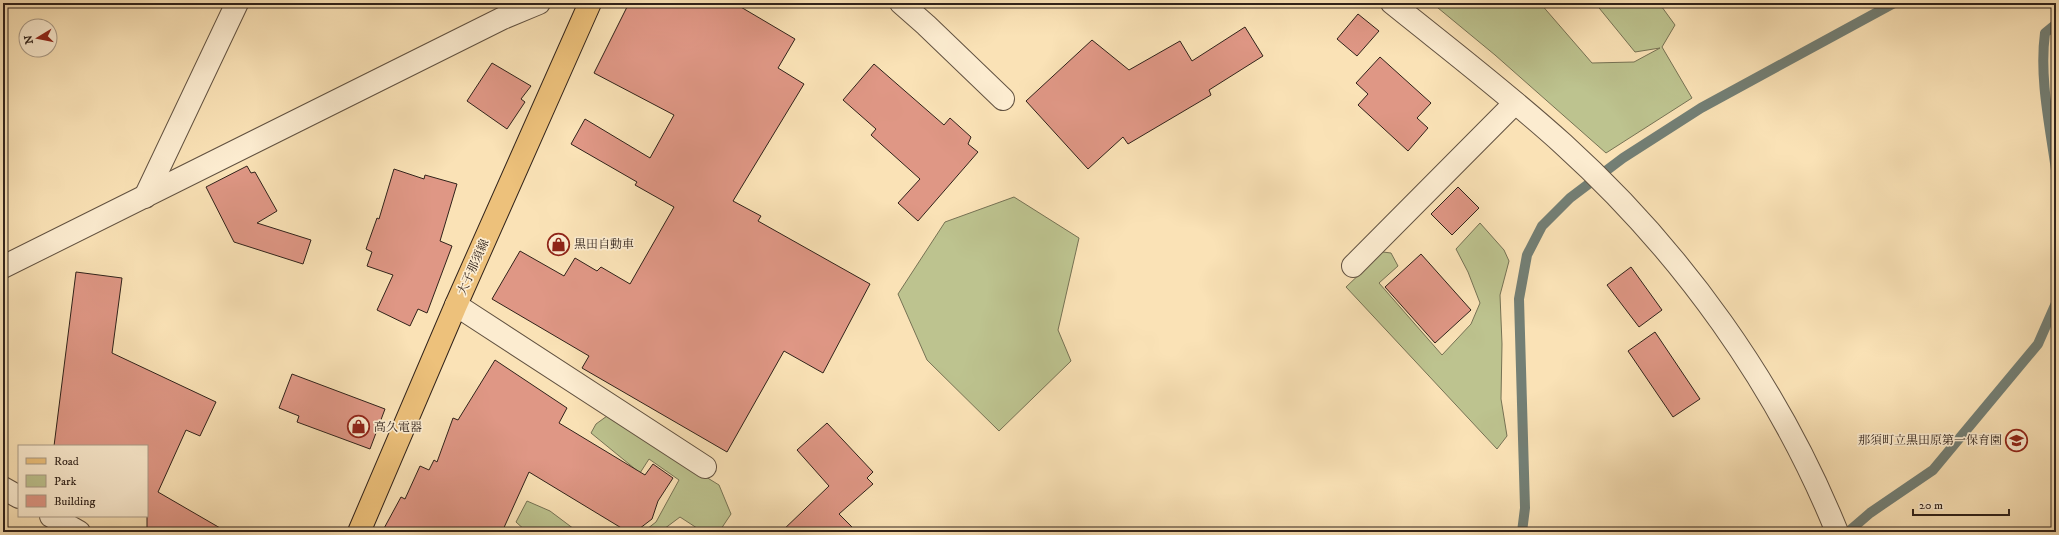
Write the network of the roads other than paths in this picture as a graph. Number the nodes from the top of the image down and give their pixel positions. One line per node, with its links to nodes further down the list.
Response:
1 (237, 3): 8 (street)
2 (539, 3): 8 (street)
3 (590, 3): 11 (main road, 大子那須線)
4 (901, 3): 6 (street)
5 (1392, 3): 7 (street)
6 (1003, 99)
7 (1515, 103): 9 (street); 18 (street)
8 (145, 197): 10 (street)
9 (1353, 266)
10 (3, 267)
11 (456, 305): 12 (street); 17 (main road, 大子那須線)
12 (705, 467)
13 (3, 488): 14 (street)
14 (18, 496)
15 (53, 517): 16 (street)
16 (79, 532)
17 (359, 532)
18 (1837, 532)

